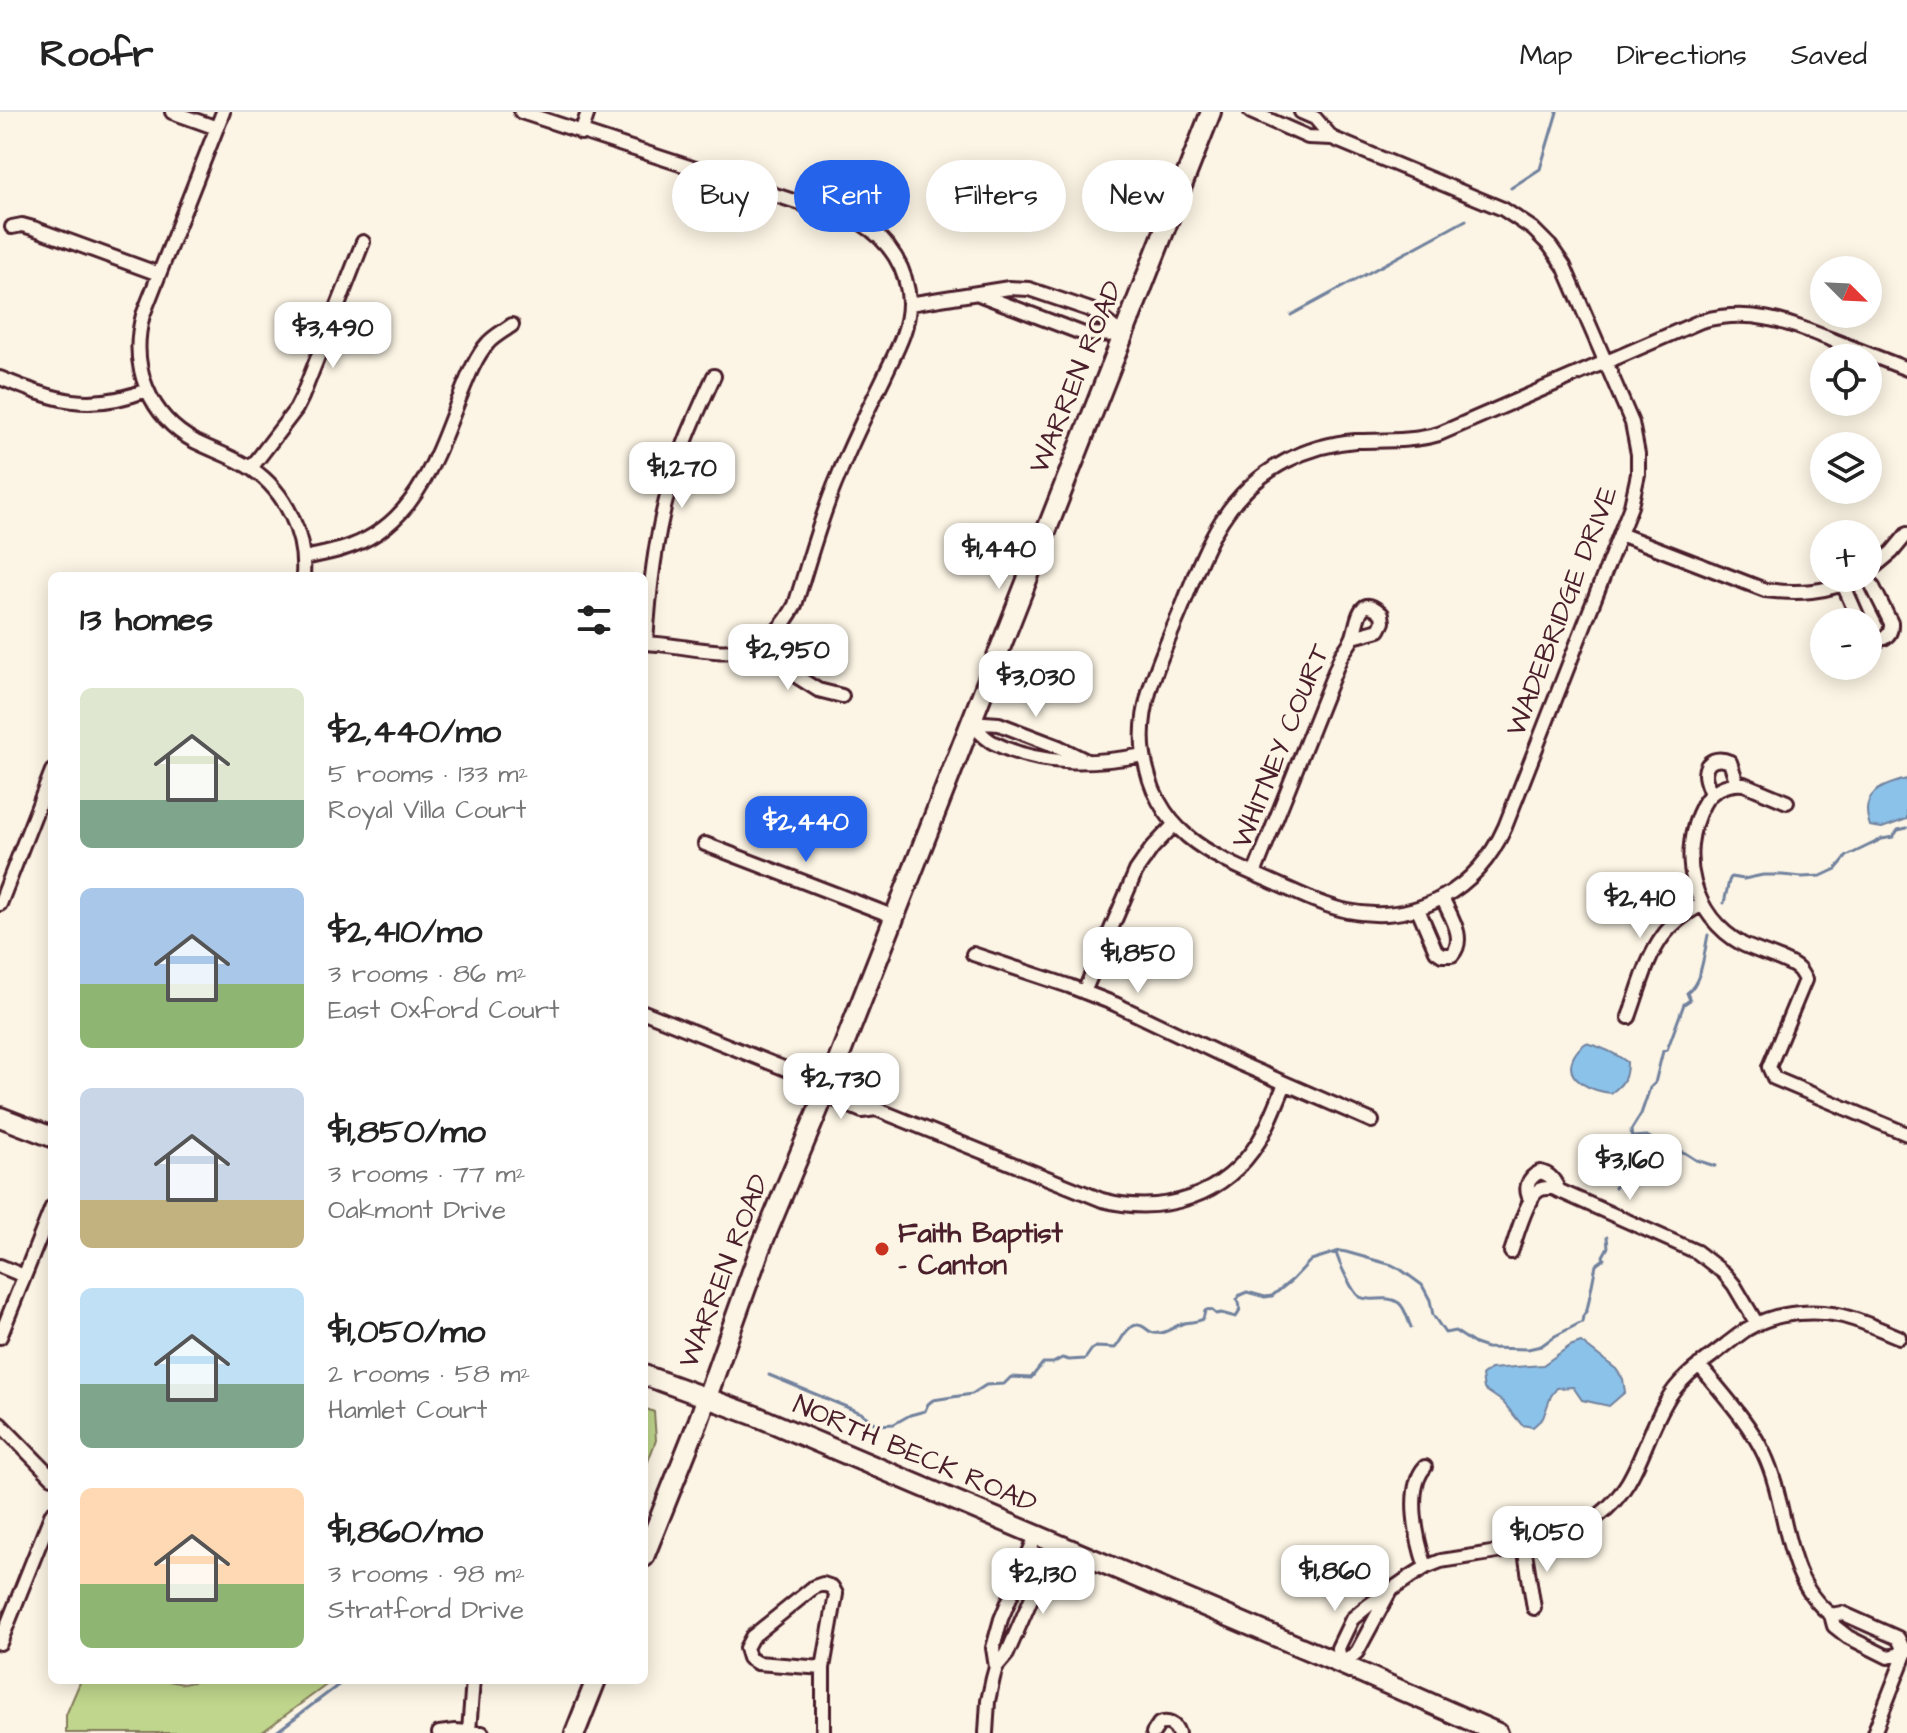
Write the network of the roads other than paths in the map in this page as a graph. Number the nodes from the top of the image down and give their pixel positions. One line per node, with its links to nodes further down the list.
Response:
1 (172, 112): 8 (street)
2 (223, 112): 8 (street)
3 (521, 112): 9 (street)
4 (588, 112): 9 (street)
5 (1211, 112): 17 (street, WARREN ROAD)
6 (1251, 112): 10 (street, WADEBRIDGE DRIVE)
7 (1301, 112): 10 (street, WADEBRIDGE DRIVE)
8 (217, 128): 13 (street)
9 (581, 133): 15 (street)
10 (1332, 138): 18 (street, WADEBRIDGE DRIVE)
11 (12, 227): 13 (street)
12 (363, 242): 23 (street)
13 (159, 274): 22 (street)
14 (978, 294): 15 (street); 17 (street); 17 (street)
15 (909, 304): 34 (street)
16 (512, 325): 26 (street)
17 (1123, 335): 37 (street, WARREN ROAD)
18 (1606, 362): 19 (street); 24 (street, WADEBRIDGE DRIVE); 38 (street)
19 (1907, 369)
20 (714, 376): 31 (street)
21 (0, 378): 22 (street)
22 (147, 390): 23 (street)
23 (251, 468): 26 (street)
24 (1620, 534): 29 (street); 47 (street, WADEBRIDGE DRIVE)
25 (1907, 534): 27 (street)
26 (303, 558): 28 (street)
27 (1882, 562)
28 (303, 572)
29 (1810, 591)
30 (1876, 592): 33 (street)
31 (648, 609)
32 (1353, 637): 46 (street, WHITNEY COURT)
33 (1882, 639)
34 (762, 642): 35 (street); 36 (street)
35 (648, 643)
36 (842, 696)
37 (970, 722): 39 (street); 39 (street); 51 (street, WARREN ROAD)
38 (1144, 755): 39 (street); 44 (street)
39 (1090, 762)
40 (48, 781): 48 (street)
41 (1737, 783): 42 (street); 42 (street); 43 (street)
42 (1711, 794): 49 (street)
43 (1787, 802)
44 (1175, 824): 46 (street); 53 (street)
45 (705, 844): 51 (street)
46 (1254, 874): 50 (street)
47 (1442, 897): 50 (street, WADEBRIDGE DRIVE); 50 (street)
48 (0, 904)
49 (1702, 904): 55 (street); 60 (street)
50 (1411, 910)
51 (895, 917): 57 (street, WARREN ROAD)
52 (973, 954): 53 (street)
53 (1084, 992): 56 (street)
54 (648, 1014): 57 (street)
55 (1629, 1017)
56 (1285, 1084): 57 (street); 59 (street)
57 (828, 1086): 71 (street, WARREN ROAD)
58 (0, 1117): 61 (street)
59 (1372, 1121)
60 (1907, 1134)
61 (48, 1135)
62 (48, 1217): 65 (street)
63 (1511, 1252): 66 (street)
64 (0, 1266): 65 (street)
65 (24, 1276): 67 (street)
66 (1757, 1324): 68 (street); 69 (street)
67 (0, 1337)
68 (1899, 1337)
69 (1699, 1365): 78 (street); 83 (street)
70 (648, 1376): 71 (street, NORTH BECK ROAD)
71 (706, 1398): 76 (street, NORTH BECK ROAD); 79 (street, WARREN ROAD)
72 (0, 1424): 74 (street)
73 (1425, 1467): 80 (street)
74 (48, 1473)
75 (48, 1523): 84 (street)
76 (1036, 1536): 77 (street, NORTH BECK ROAD); 87 (street)
77 (1055, 1544): 86 (street, NORTH BECK ROAD); 87 (street)
78 (1524, 1546): 80 (street); 82 (street)
79 (648, 1547)
80 (1426, 1567): 81 (street)
81 (1390, 1591): 86 (street); 86 (street)
82 (1534, 1608)
83 (1831, 1615): 85 (street); 85 (street)
84 (0, 1643)
85 (1906, 1651): 99 (street)
86 (1341, 1665): 98 (street, NORTH BECK ROAD)
87 (996, 1667): 95 (street)
88 (823, 1668): 88 (street); 94 (street)
89 (473, 1684): 91 (street)
90 (594, 1684): 93 (street)
91 (475, 1732): 92 (street)
92 (439, 1733)
93 (575, 1733)
94 (823, 1733)
95 (986, 1733)
96 (1153, 1733): 97 (street)
97 (1178, 1733)
98 (1498, 1733)
99 (1874, 1733)

